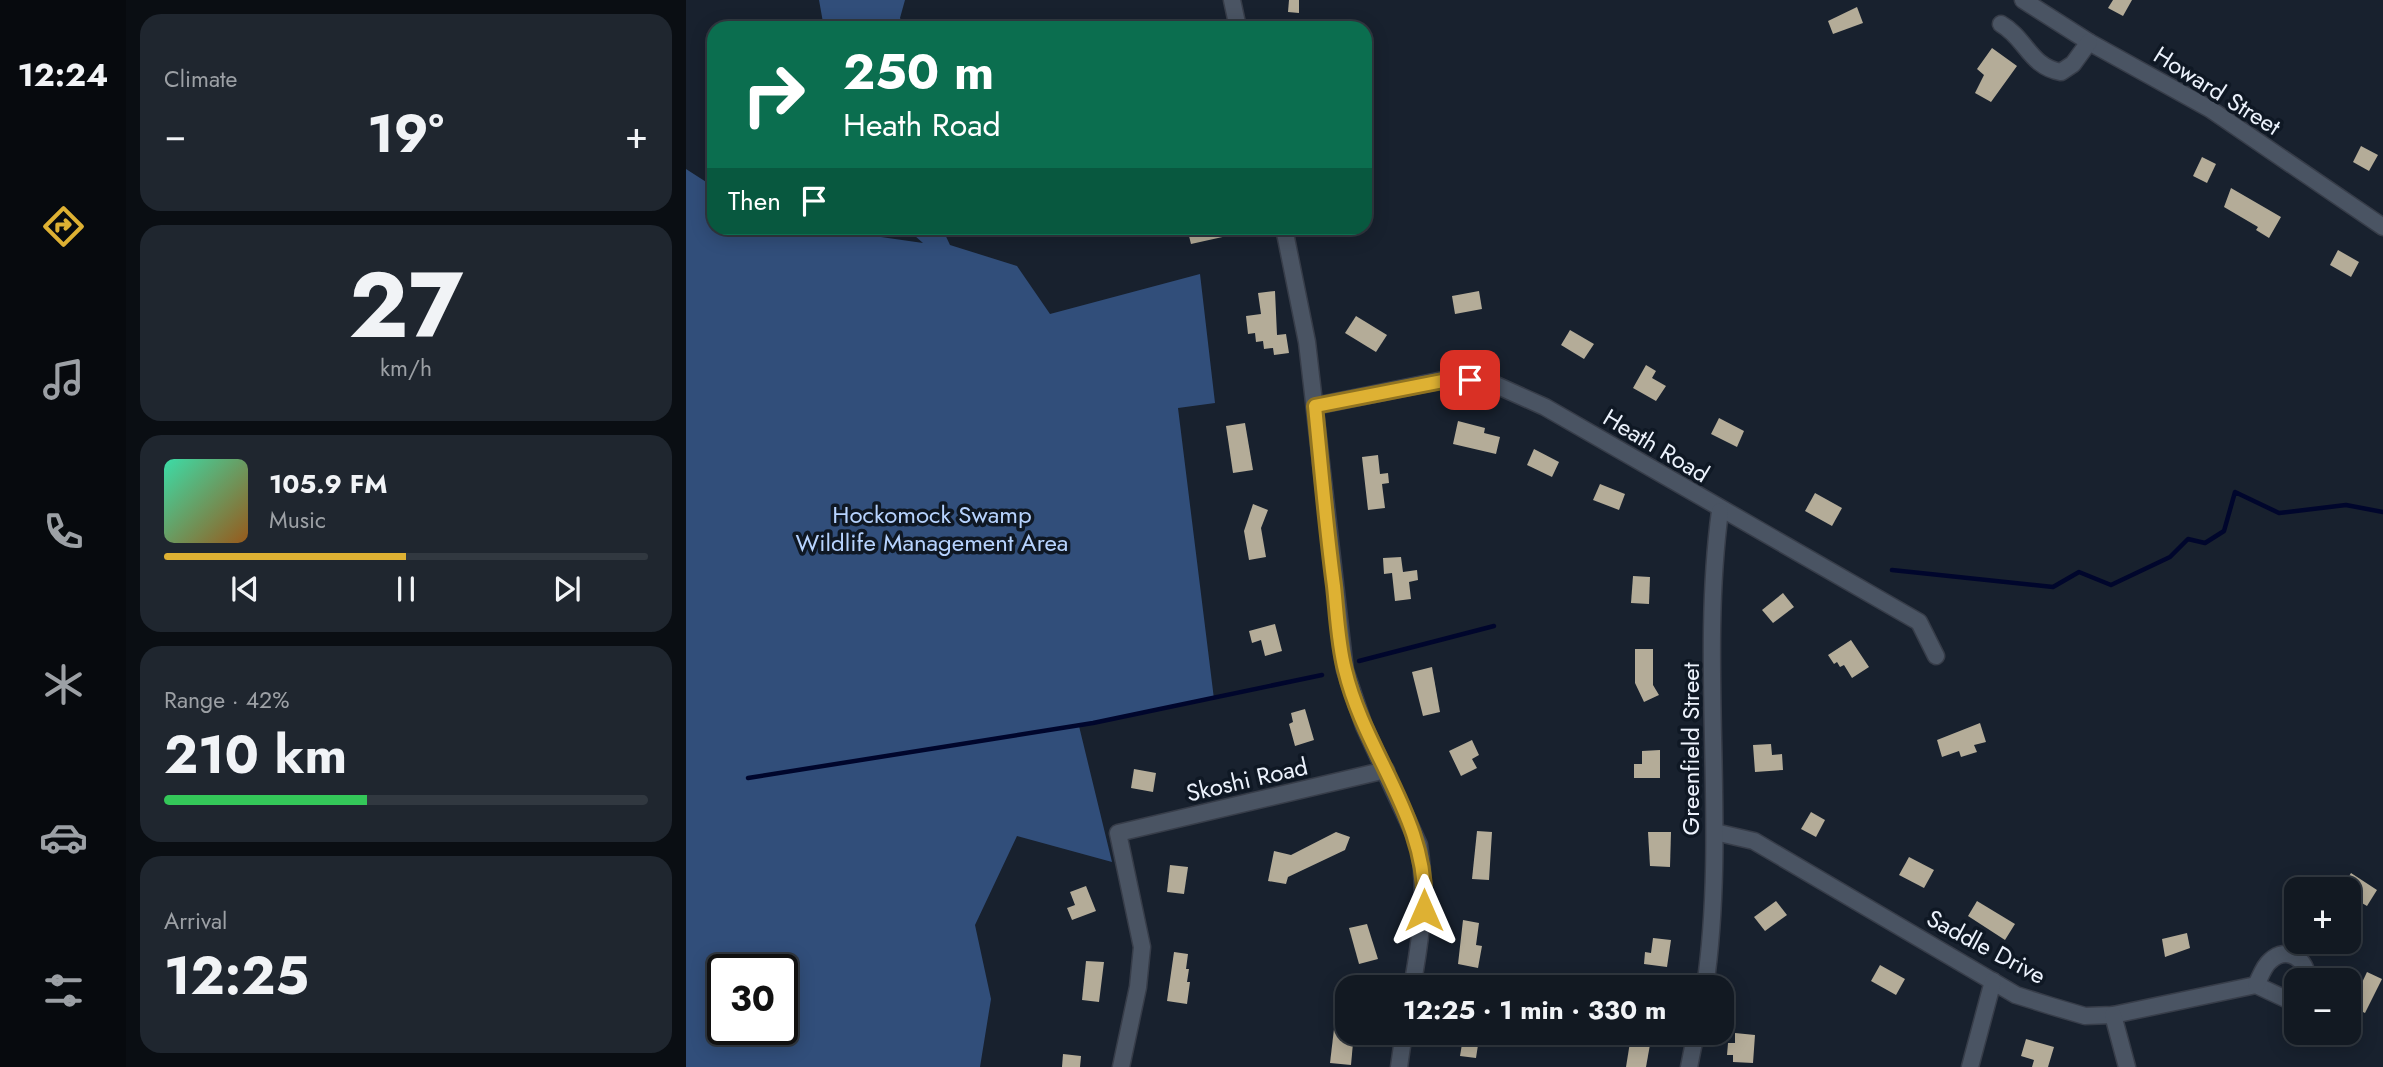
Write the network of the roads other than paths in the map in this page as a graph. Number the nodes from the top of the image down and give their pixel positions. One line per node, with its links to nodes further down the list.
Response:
1 (1231, 0): 3 (street)
2 (2023, 0): 5 (street, Howard Street)
3 (1236, 21)
4 (2001, 24): 5 (street)
5 (2089, 41): 6 (street, Howard Street)
6 (2383, 226)
7 (1285, 235): 8 (street)
8 (1315, 406): 9 (street, Heath Road); 11 (street)
9 (1720, 510): 10 (street, Heath Road); 12 (street, Greenfield Street)
10 (1936, 656)
11 (1386, 770): 14 (street); 22 (street, Skoshi Road)
12 (1715, 832): 15 (street, Greenfield Street); 16 (street, Saddle Drive)
13 (2307, 968): 17 (street)
14 (1414, 975)
15 (1707, 975)
16 (1993, 981): 19 (street, Saddle Drive); 25 (street)
17 (2256, 985): 18 (street); 19 (street, Saddle Drive)
18 (2284, 998)
19 (2113, 1015): 26 (street)
20 (1402, 1045): 23 (street)
21 (1693, 1045): 24 (street)
22 (1121, 1067)
23 (1399, 1067)
24 (1689, 1067)
25 (1970, 1067)
26 (2127, 1067)

